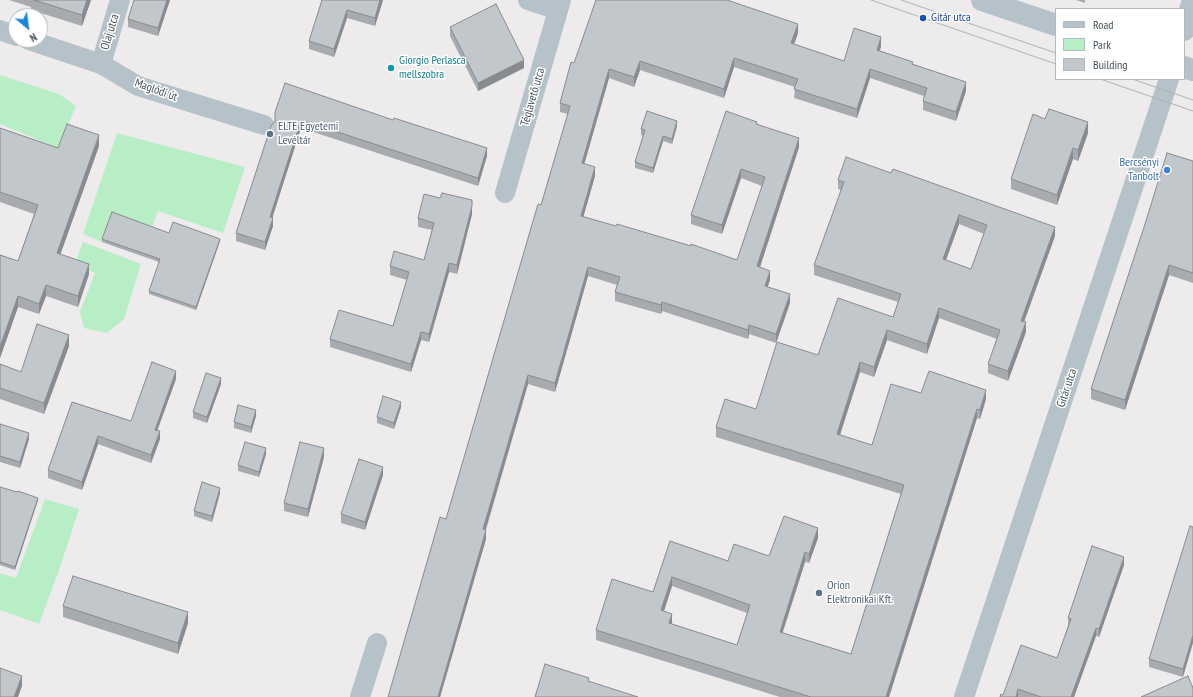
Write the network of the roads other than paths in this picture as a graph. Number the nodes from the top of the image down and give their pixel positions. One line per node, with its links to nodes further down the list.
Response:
1 (120, 0): 9 (street, Olaj utca)
2 (528, 0): 5 (street)
3 (982, 0): 6 (street)
4 (1193, 0): 7 (street)
5 (560, 5): 12 (street, Téglavető utca)
6 (1055, 24)
7 (1185, 27)
8 (48, 46): 9 (street, Maglódi út)
9 (101, 64): 11 (street, Maglódi út)
10 (1169, 80): 15 (street, Gitár utca)
11 (264, 125)
12 (505, 193)
13 (376, 643): 14 (street)
14 (360, 697)
15 (964, 697)

